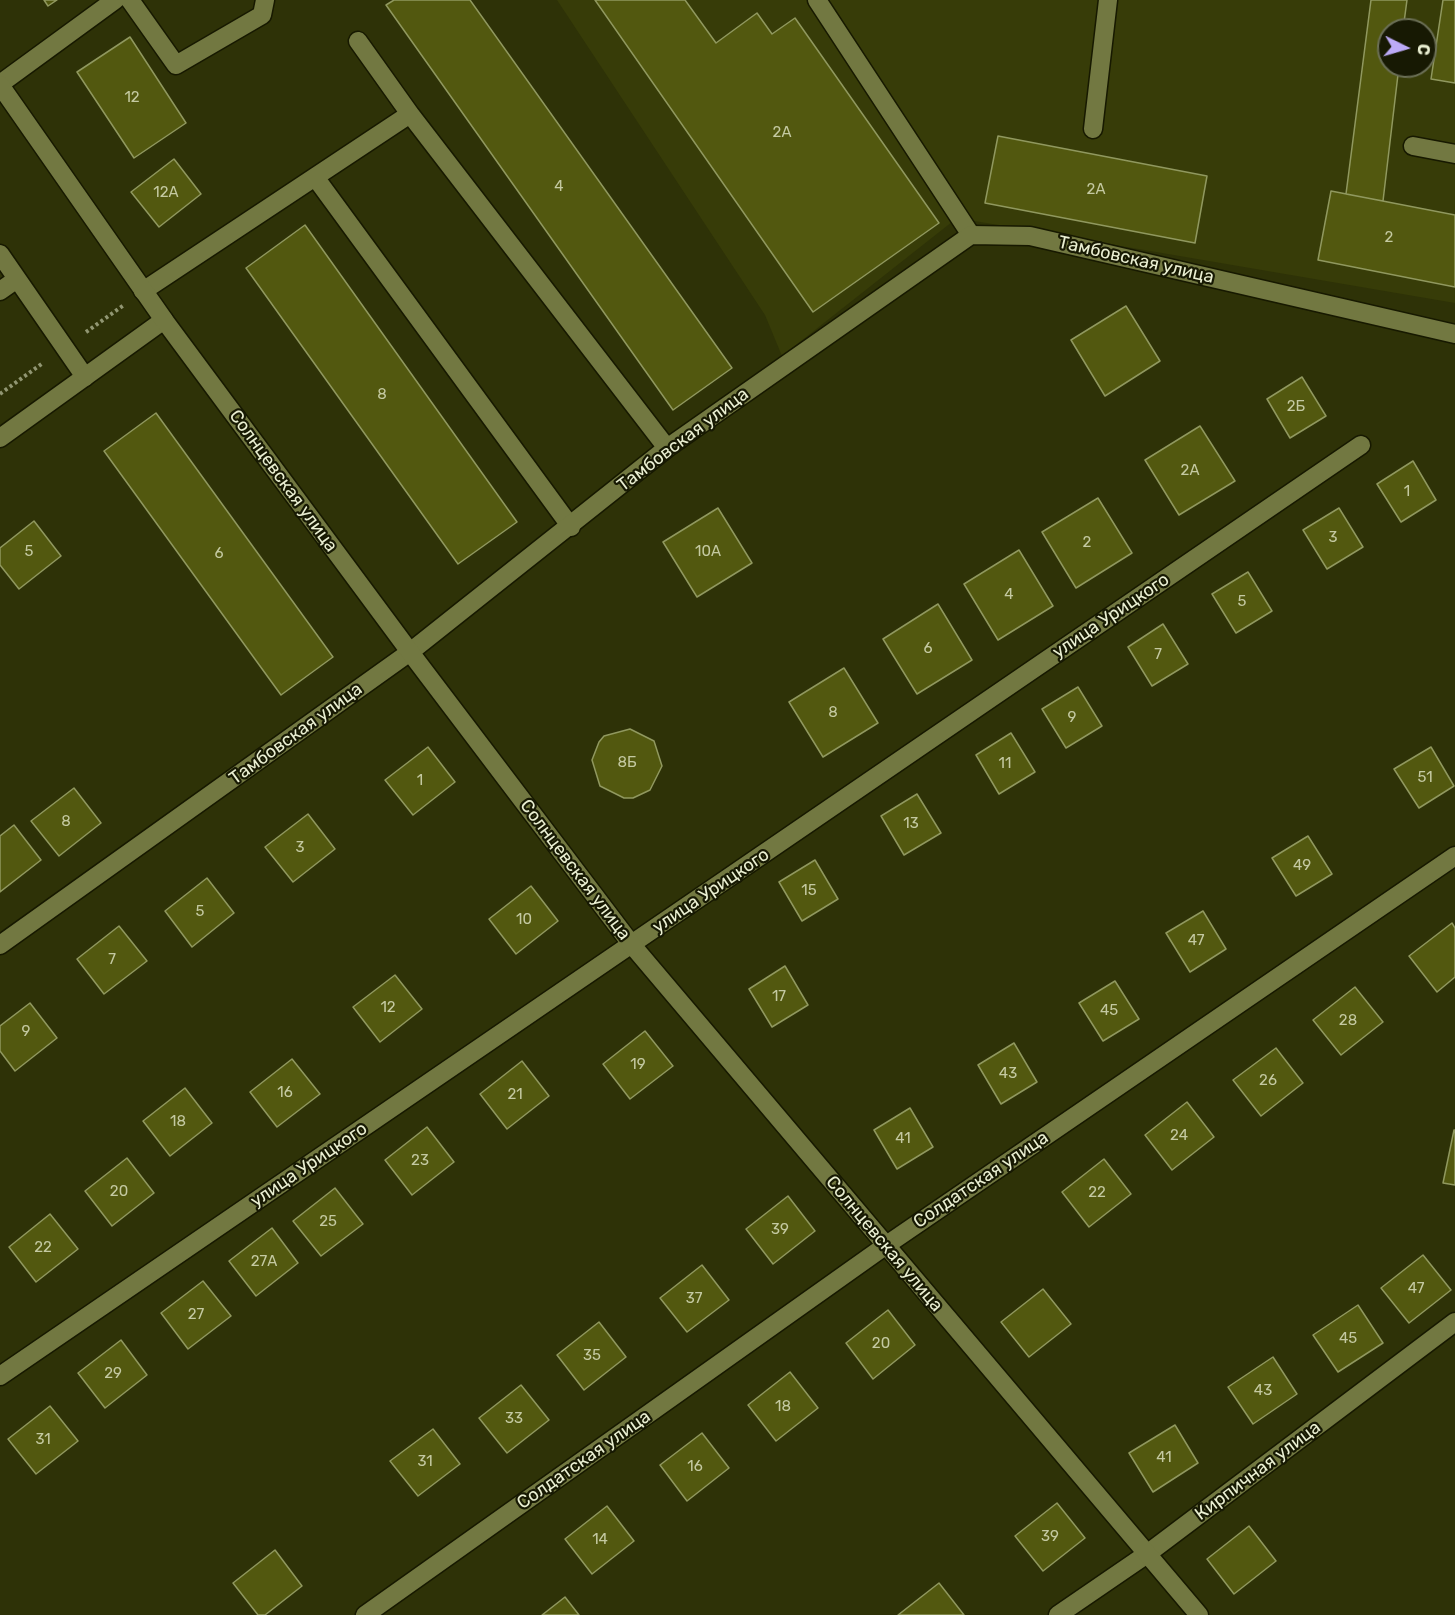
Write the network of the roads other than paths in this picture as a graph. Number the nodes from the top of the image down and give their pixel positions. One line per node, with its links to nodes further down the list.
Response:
1 (115, 0): 7 (street)
2 (130, 0): 3 (street)
3 (265, 0)
4 (817, 0): 13 (street)
5 (1108, 0): 9 (street)
6 (358, 41): 8 (street)
7 (0, 84): 17 (street, Солнцевская улица)
8 (410, 114): 12 (street); 23 (street)
9 (1093, 129)
10 (1413, 146): 11 (street)
11 (1455, 154)
12 (315, 177): 17 (street); 24 (street)
13 (971, 235): 19 (street, Тамбовская улица); 23 (street, Тамбовская улица)
14 (0, 255): 15 (street)
15 (17, 279): 16 (street); 20 (street)
16 (0, 291)
17 (143, 291): 18 (street, Солнцевская улица)
18 (164, 320): 20 (street); 25 (street, Солнцевская улица)
19 (1455, 334)
20 (85, 377): 21 (street)
21 (0, 438)
22 (1361, 445): 28 (street, улица Урицкого)
23 (667, 448): 24 (street, Тамбовская улица)
24 (571, 527): 25 (street, Тамбовская улица)
25 (410, 652): 27 (street, Тамбовская улица); 28 (street, Солнцевская улица)
26 (1455, 856): 29 (street, Солдатская улица)
27 (0, 945)
28 (632, 945): 29 (street, Солнцевская улица); 31 (street, улица Урицкого)
29 (885, 1246): 32 (street, Солнцевская улица); 33 (street, Солдатская улица)
30 (1455, 1322): 32 (street, Кирпичная улица)
31 (0, 1376)
32 (1147, 1554): 34 (street, Кирпичная улица); 35 (street, Солнцевская улица)
33 (365, 1615)
34 (1058, 1615)
35 (1199, 1615)

